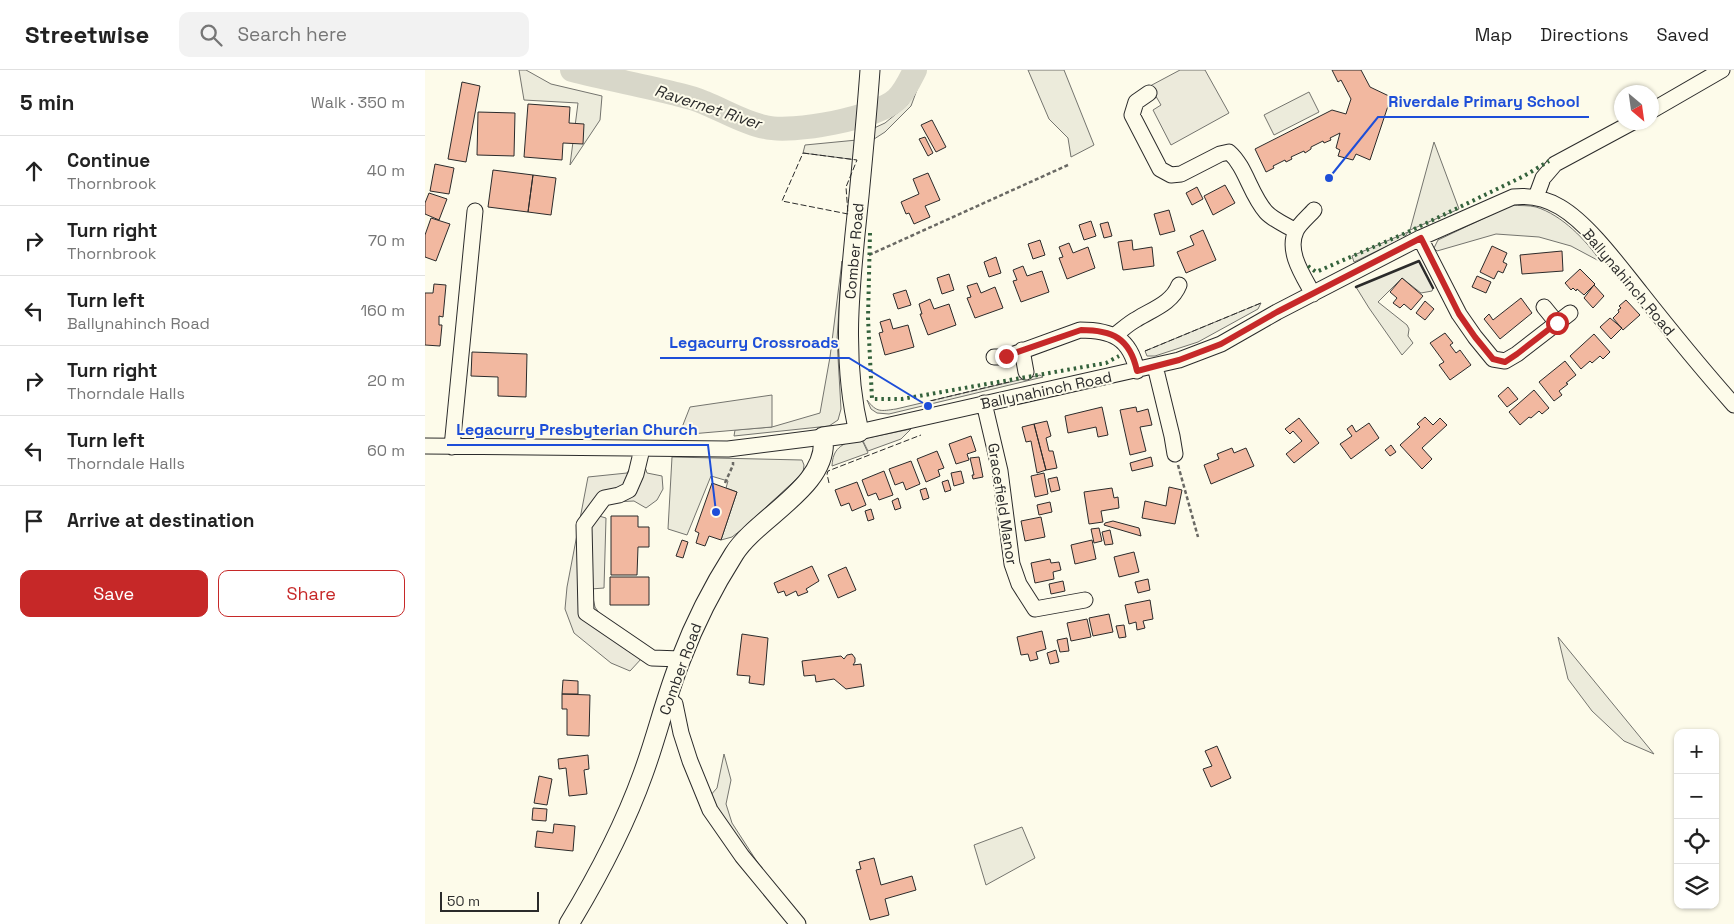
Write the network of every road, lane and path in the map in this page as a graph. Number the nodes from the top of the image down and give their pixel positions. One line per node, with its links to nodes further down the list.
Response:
1 (870, 70): 12 (main road, Comber Road)
2 (1723, 70): 4 (street)
3 (1149, 93): 10 (street)
4 (1659, 107)
5 (1618, 130): 7 (street)
6 (1068, 165): 12 (path)
7 (1536, 197): 11 (street, Ballynahinch Road); 25 (street, Ballynahinch Road)
8 (475, 210): 29 (street)
9 (1314, 210): 10 (street)
10 (1296, 231): 14 (street)
11 (1421, 238): 14 (street, Ballynahinch Road); 17 (street)
12 (852, 262): 26 (main road, Comber Road)
13 (1179, 284): 18 (street)
14 (1313, 294): 21 (street, Ballynahinch Road)
15 (1544, 307): 17 (street)
16 (1570, 313): 17 (street)
17 (1557, 323)
18 (1115, 335): 19 (street); 22 (street)
19 (1022, 350): 20 (street); 23 (street)
20 (994, 357)
21 (1155, 366): 22 (street, Ballynahinch Road); 32 (street)
22 (1137, 371): 24 (street, Ballynahinch Road)
23 (1026, 372)
24 (983, 403): 26 (street, Ballynahinch Road); 35 (street, Gracefield Manor)
25 (1734, 405)
26 (859, 432): 27 (main road)
27 (823, 438): 30 (street); 36 (main road, Comber Road)
28 (425, 446): 29 (street)
29 (452, 447): 31 (street)
30 (731, 448): 31 (street); 33 (path)
31 (641, 449): 36 (street)
32 (1175, 454): 34 (path)
33 (725, 483)
34 (1198, 537)
35 (1085, 600)
36 (681, 659): 37 (main road, Comber Road)
37 (667, 700): 38 (main road, Comber Road); 39 (street)
38 (569, 924)
39 (798, 924)

